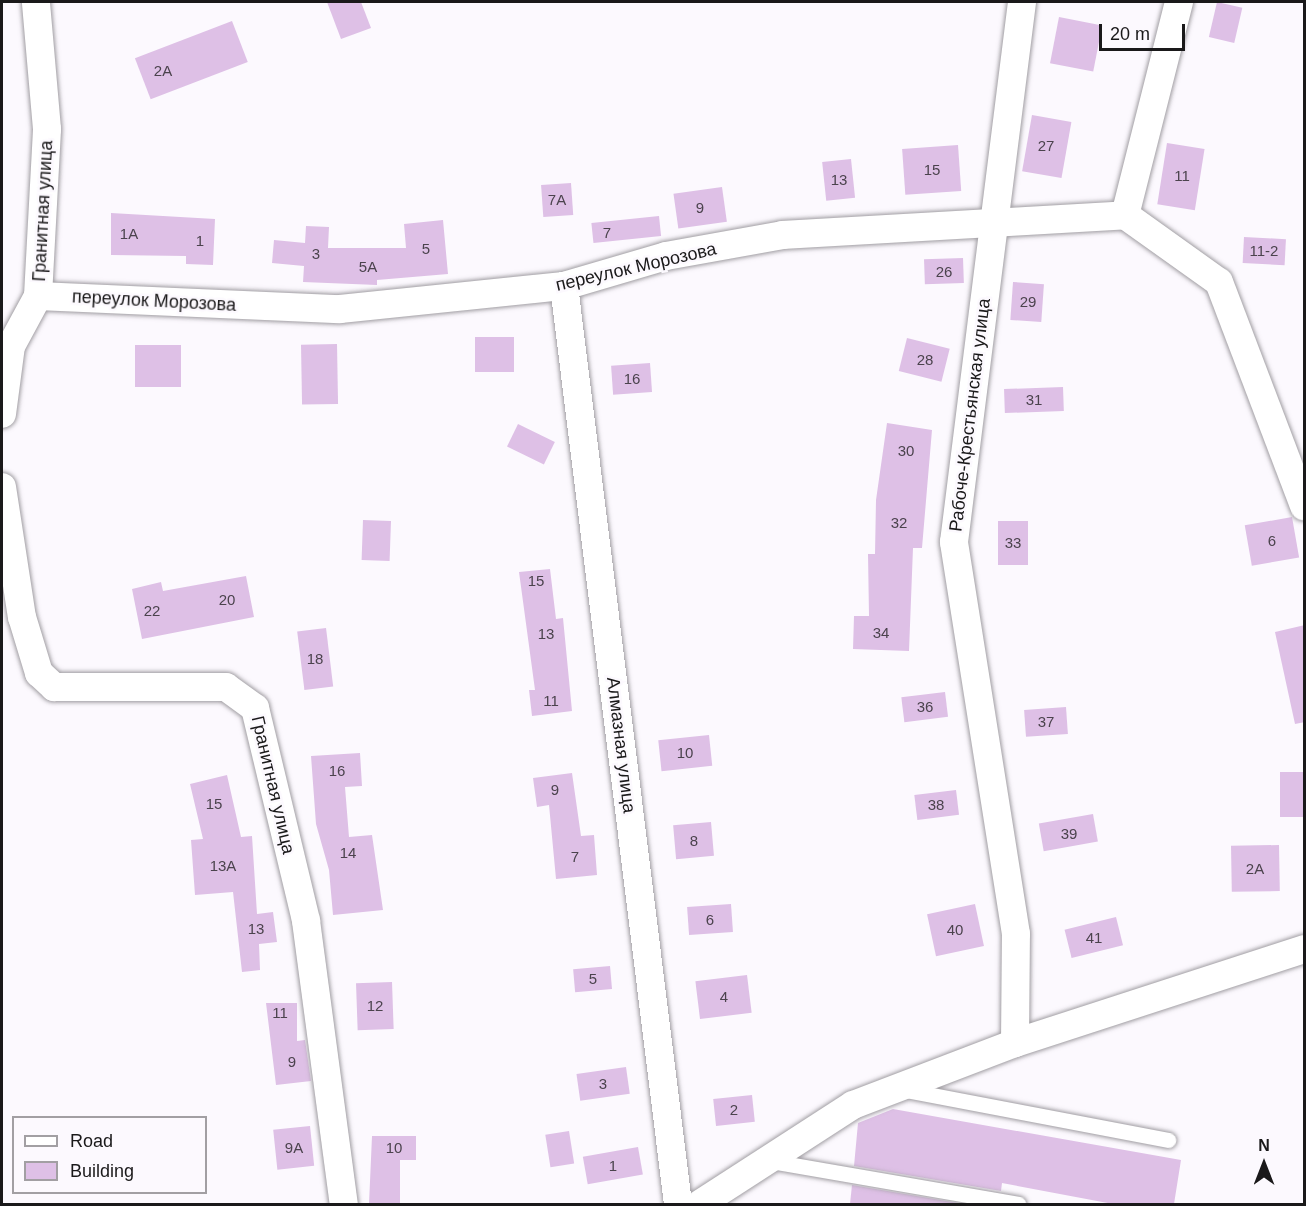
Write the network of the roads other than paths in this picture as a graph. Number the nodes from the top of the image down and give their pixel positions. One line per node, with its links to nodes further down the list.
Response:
1 (36, 2): 7 (street, Гранитная улица)
2 (1022, 2): 5 (street, Рабоче-Крестьянская улица)
3 (1179, 2): 4 (street)
4 (1125, 215): 5 (street, переулок Морозова); 10 (street)
5 (995, 226): 6 (street, переулок Морозова); 12 (street, Рабоче-Крестьянская улица)
6 (564, 286): 7 (street, переулок Морозова); 17 (street, Алмазная улица)
7 (38, 296): 8 (street, Гранитная улица)
8 (2, 414)
9 (2, 487): 16 (street, Гранитная улица)
10 (1305, 506)
11 (1305, 948): 12 (street)
12 (1015, 1043): 13 (street)
13 (897, 1088): 14 (lane); 15 (street)
14 (1168, 1140)
15 (767, 1161): 18 (street); 19 (lane)
16 (344, 1204)
17 (678, 1204)
18 (700, 1204)
19 (1018, 1204)

